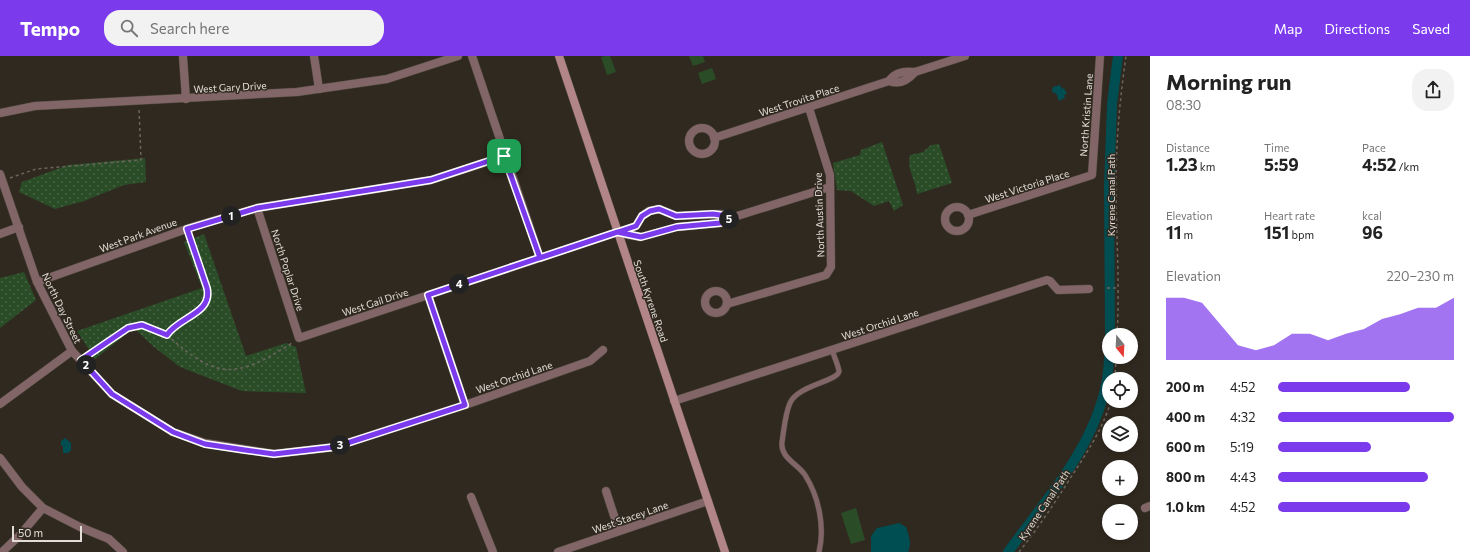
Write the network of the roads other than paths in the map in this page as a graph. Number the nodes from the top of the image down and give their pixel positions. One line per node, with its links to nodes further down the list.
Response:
1 (314, 56): 8 (street)
2 (458, 56): 8 (street, West Gary Drive)
3 (472, 56): 13 (street)
4 (559, 56): 23 (main road, South Kyrene Road)
5 (965, 56): 10 (street, West Trovita Place)
6 (1100, 56): 14 (street, North Kristin Lane)
7 (183, 57): 9 (street)
8 (319, 89): 9 (street, West Gary Drive)
9 (186, 99): 11 (street, West Gary Drive)
10 (809, 108): 12 (street, West Trovita Place); 16 (street, North Austin Drive)
11 (0, 113)
12 (714, 138)
13 (504, 156): 17 (street, West Park Avenue); 25 (street)
14 (1092, 175): 18 (street, West Victoria Place)
15 (1, 178): 22 (street, North Day Street)
16 (830, 187): 20 (street, West Gail Drive); 29 (street, North Austin Drive)
17 (257, 208): 26 (street, West Park Avenue); 30 (street, North Poplar Drive)
18 (968, 215)
19 (676, 216): 20 (street, West Gail Drive); 21 (lane); 23 (street, West Gail Drive)
20 (734, 217): 21 (street, West Gail Drive)
21 (677, 227): 23 (street, West Gail Drive)
22 (19, 228): 24 (street); 26 (street, North Day Street)
23 (617, 232): 25 (street, West Gail Drive); 35 (main road, South Kyrene Road)
24 (0, 234)
25 (540, 258): 28 (street, West Gail Drive)
26 (37, 282): 33 (street, North Day Street)
27 (1089, 289): 32 (street, West Orchid Lane)
28 (428, 295): 30 (street, West Gail Drive); 37 (street)
29 (727, 304)
30 (299, 338)
31 (603, 350): 37 (street, West Orchid Lane)
32 (832, 350): 35 (street, West Orchid Lane); 49 (lane)
33 (72, 351): 34 (street, North Day Street); 36 (street)
34 (112, 394): 37 (street, West Orchid Lane)
35 (674, 401): 41 (main road, South Kyrene Road)
36 (0, 404)
37 (465, 405)
38 (0, 458): 42 (street)
39 (606, 490): 43 (street)
40 (471, 497): 46 (street)
41 (708, 501): 43 (street, West Stacey Lane); 48 (main road, South Kyrene Road)
42 (43, 508): 44 (street); 45 (street)
43 (619, 531): 47 (street, West Stacey Lane)
44 (2, 552)
45 (123, 552)
46 (494, 552)
47 (558, 552)
48 (725, 552)
49 (819, 552)

